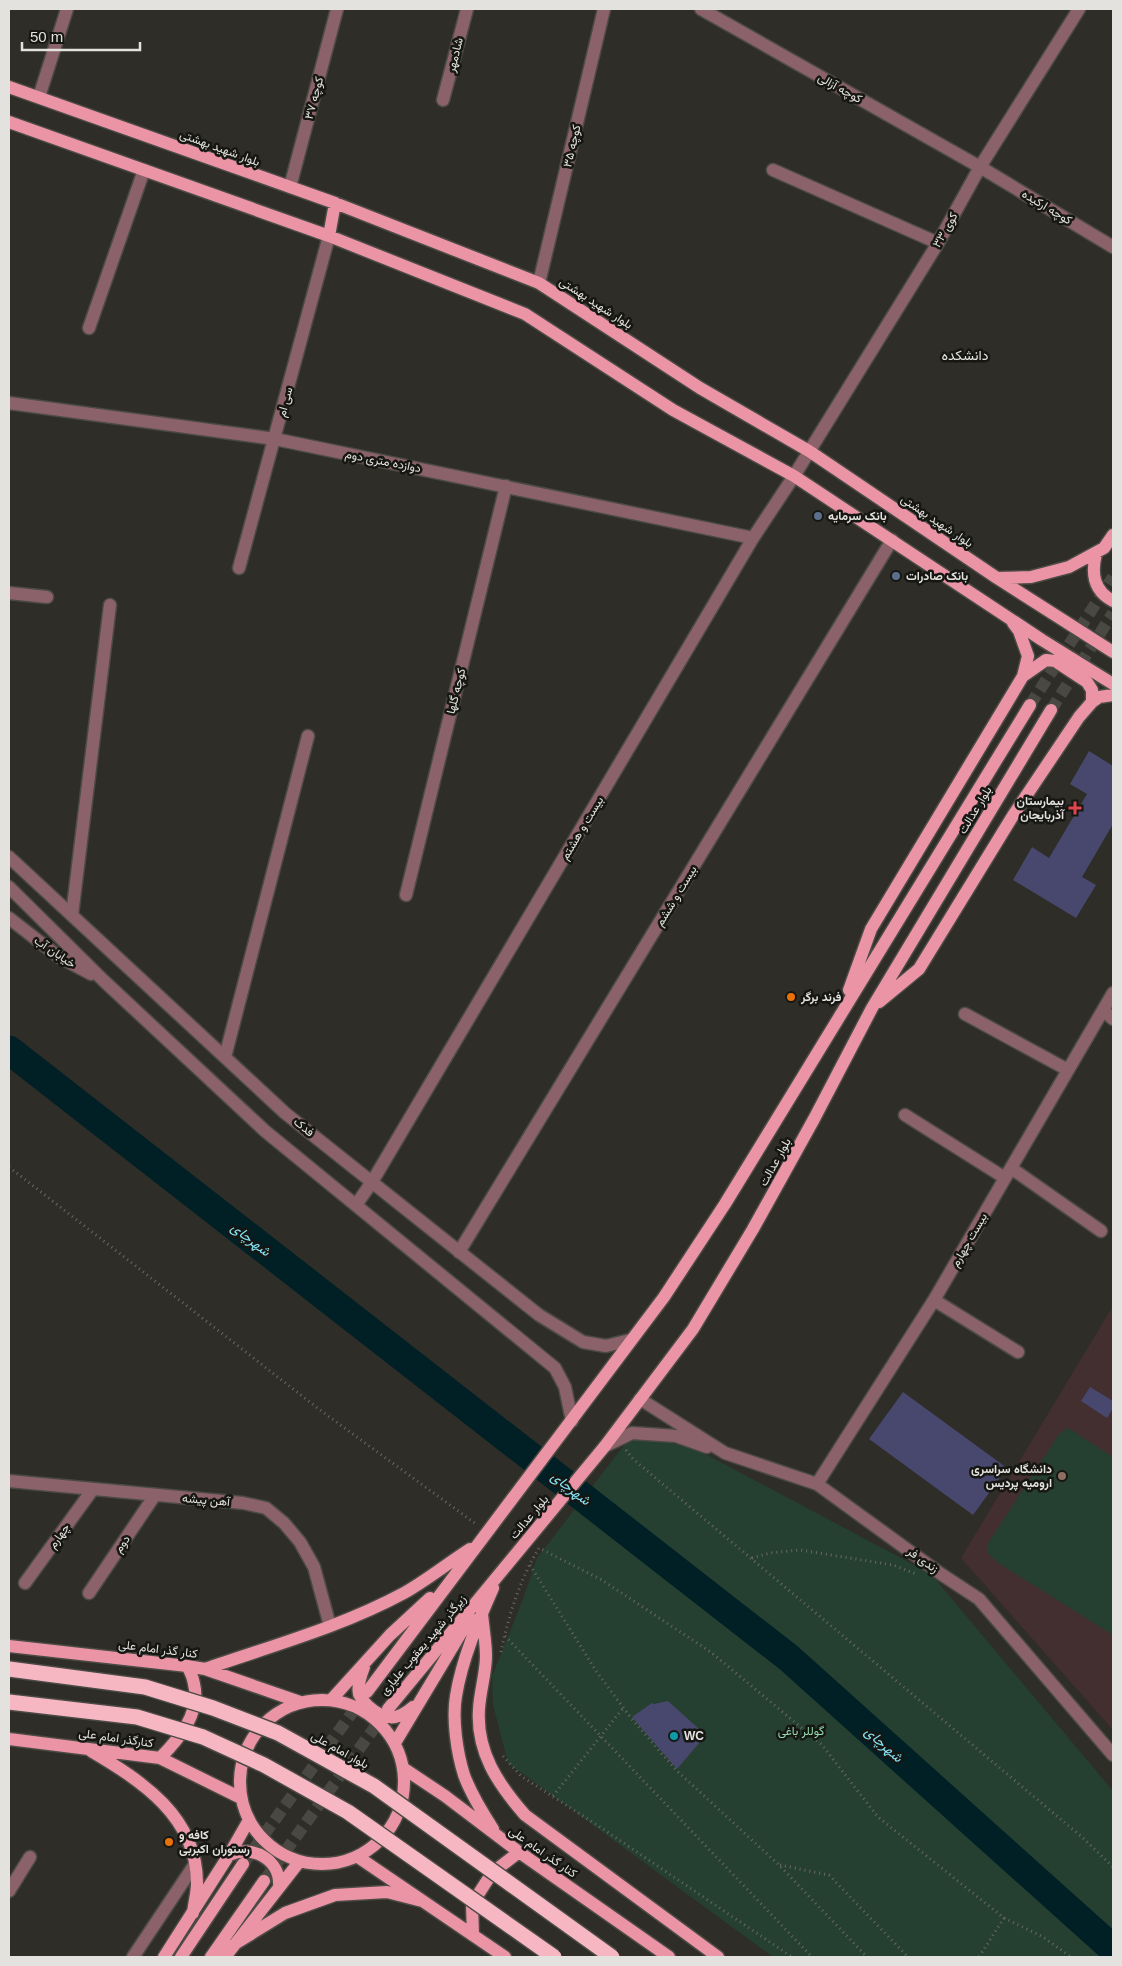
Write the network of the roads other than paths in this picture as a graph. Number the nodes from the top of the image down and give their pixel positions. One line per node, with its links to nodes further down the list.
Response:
1 (68, 9): 8 (street)
2 (337, 9): 14 (street, کوچه ۳۷)
3 (467, 9): 9 (street, شادمهر)
4 (604, 9): 19 (street, کوچه ۳۵)
5 (701, 9): 11 (street, کوچه آزالی)
6 (1079, 9): 11 (street, کوی ۳۳)
7 (9, 87): 8 (main road, بلوار شهید بهشتی)
8 (39, 97): 14 (main road, بلوار شهید بهشتی)
9 (443, 100)
10 (9, 122): 12 (main road)
11 (980, 167): 17 (street, کوی ۳۳); 18 (street, کوچه ارکیده)
12 (144, 170): 16 (main road); 20 (street)
13 (773, 170): 17 (street)
14 (290, 187): 15 (main road, بلوار شهید بهشتی)
15 (335, 203): 16 (main road); 19 (main road, بلوار شهید بهشتی)
16 (329, 236): 22 (street, سی ام); 24 (main road)
17 (938, 243): 23 (street, کوی ۳۳)
18 (1113, 247)
19 (539, 283): 23 (main road, بلوار شهید بهشتی)
20 (89, 328)
21 (9, 402): 22 (street, دوازده متری دوم)
22 (275, 439): 25 (street, دوازده متری دوم); 30 (street, سی ام)
23 (809, 451): 24 (street, کوی ۳۳); 31 (main road, بلوار شهید بهشتی)
24 (794, 476): 27 (street, بیست و هشتم); 28 (main road)
25 (506, 486): 27 (street, دوازده متری دوم); 47 (street, کوچه گلها)
26 (1113, 535): 29 (main road)
27 (753, 538): 61 (street, بیست و هشتم)
28 (892, 540): 36 (main road); 64 (street, بیست و ششم)
29 (1096, 554): 31 (main road); 34 (main road)
30 (239, 568)
31 (997, 578): 37 (main road, بلوار شهید بهشتی)
32 (9, 593): 33 (street)
33 (48, 597)
34 (1113, 600)
35 (110, 605): 48 (street)
36 (1006, 616): 38 (main road); 39 (main road)
37 (1113, 652)
38 (1023, 676): 41 (main road); 55 (main road)
39 (1113, 684)
40 (1113, 695): 41 (main road)
41 (1092, 702): 52 (main road)
42 (1030, 705): 55 (main road, بلوار عدالت)
43 (1051, 710): 52 (main road, بلوار عدالت)
44 (308, 736): 57 (street)
45 (9, 857): 48 (street, فدک)
46 (9, 887): 50 (street)
47 (406, 895)
48 (72, 915): 57 (street, فدک)
49 (9, 918): 50 (street, خیابان آب)
50 (104, 981): 62 (street)
51 (1113, 993): 53 (street, بیست چهارم)
52 (872, 1008): 68 (main road, بلوار عدالت)
53 (1103, 1010): 56 (street); 58 (street, بیست چهارم)
54 (965, 1014): 58 (street)
55 (840, 1016): 66 (main road, بلوار عدالت)
56 (1113, 1019)
57 (225, 1057): 61 (street, فدک)
58 (1068, 1070): 60 (street, بیست چهارم)
59 (905, 1115): 60 (street)
60 (1008, 1173): 63 (street); 65 (street, بیست چهارم)
61 (372, 1182): 62 (street, بیست و هشتم); 64 (street, فدک)
62 (356, 1205): 69 (street)
63 (1101, 1231)
64 (459, 1252): 66 (street, فدک)
65 (934, 1300): 67 (street); 73 (street, بیست چهارم)
66 (630, 1340): 69 (main road, بلوار عدالت)
67 (1018, 1352)
68 (640, 1399): 70 (main road, بلوار عدالت); 71 (street, زندی فر)
69 (572, 1421): 76 (main road, بلوار عدالت)
70 (605, 1446): 71 (street); 77 (main road, بلوار عدالت)
71 (725, 1453): 73 (street, زندی فر)
72 (9, 1481): 74 (street, آهن پیشه)
73 (818, 1484): 98 (street, زندی فر)
74 (94, 1489): 75 (street, آهن پیشه); 79 (street, چهارم)
75 (155, 1495): 80 (street, دوم); 83 (street, آهن پیشه)
76 (478, 1543): 78 (main road, بلوار عدالت); 83 (main road)
77 (500, 1572): 81 (main road, بلوار عدالت); 82 (main road)
78 (452, 1578): 85 (main road); 89 (main road, زیرگذر شهید یعقوب علیاری)
79 (25, 1583)
80 (88, 1593)
81 (479, 1598): 93 (main road); 94 (main road, زیرگذر شهید یعقوب علیاری)
82 (482, 1614): 103 (main road); 127 (main road)
83 (330, 1626): 88 (main road)
84 (9, 1646): 86 (main road, کنار گذر امام علی)
85 (365, 1662): 90 (main road); 93 (main road)
86 (187, 1666): 88 (main road, کنار گذر امام علی); 99 (main road)
87 (9, 1669): 125 (highway, بلوار امام علی, bridge)
88 (204, 1669): 92 (main road, کنار گذر امام علی)
89 (367, 1692)
90 (331, 1700): 92 (main road); 96 (main road)
91 (9, 1702): 124 (highway, bridge)
92 (300, 1702): 101 (main road)
93 (415, 1706): 96 (main road)
94 (388, 1709)
95 (9, 1739): 97 (main road, کنارگذر امام علی)
96 (395, 1742): 100 (main road)
97 (87, 1748): 99 (main road, کنارگذر امام علی); 109 (main road)
98 (1113, 1755)
99 (160, 1758): 101 (main road, کنارگذر امام علی)
100 (404, 1768): 103 (main road, کنار گذر امام علی); 107 (main road)
101 (241, 1798): 102 (main road)
102 (249, 1820): 105 (main road); 108 (main road)
103 (498, 1837): 104 (main road, کنار گذر امام علی)
104 (519, 1852): 116 (main road); 126 (main road, کنار گذر امام علی)
105 (230, 1855): 112 (main road); 115 (main road)
106 (30, 1857): 113 (street)
107 (358, 1857): 108 (main road); 114 (main road)
108 (300, 1862): 112 (main road)
109 (195, 1864): 115 (main road); 118 (street)
110 (242, 1864): 120 (main road)
111 (264, 1881): 121 (main road)
112 (279, 1887): 117 (main road)
113 (9, 1891)
114 (422, 1900): 116 (main road); 117 (main road)
115 (193, 1913): 119 (main road)
116 (473, 1935): 123 (main road)
117 (233, 1945): 122 (main road)
118 (133, 1957)
119 (164, 1957)
120 (181, 1957)
121 (211, 1957)
122 (225, 1957)
123 (505, 1957)
124 (554, 1957)
125 (612, 1957)
126 (669, 1957)
127 (718, 1957)

